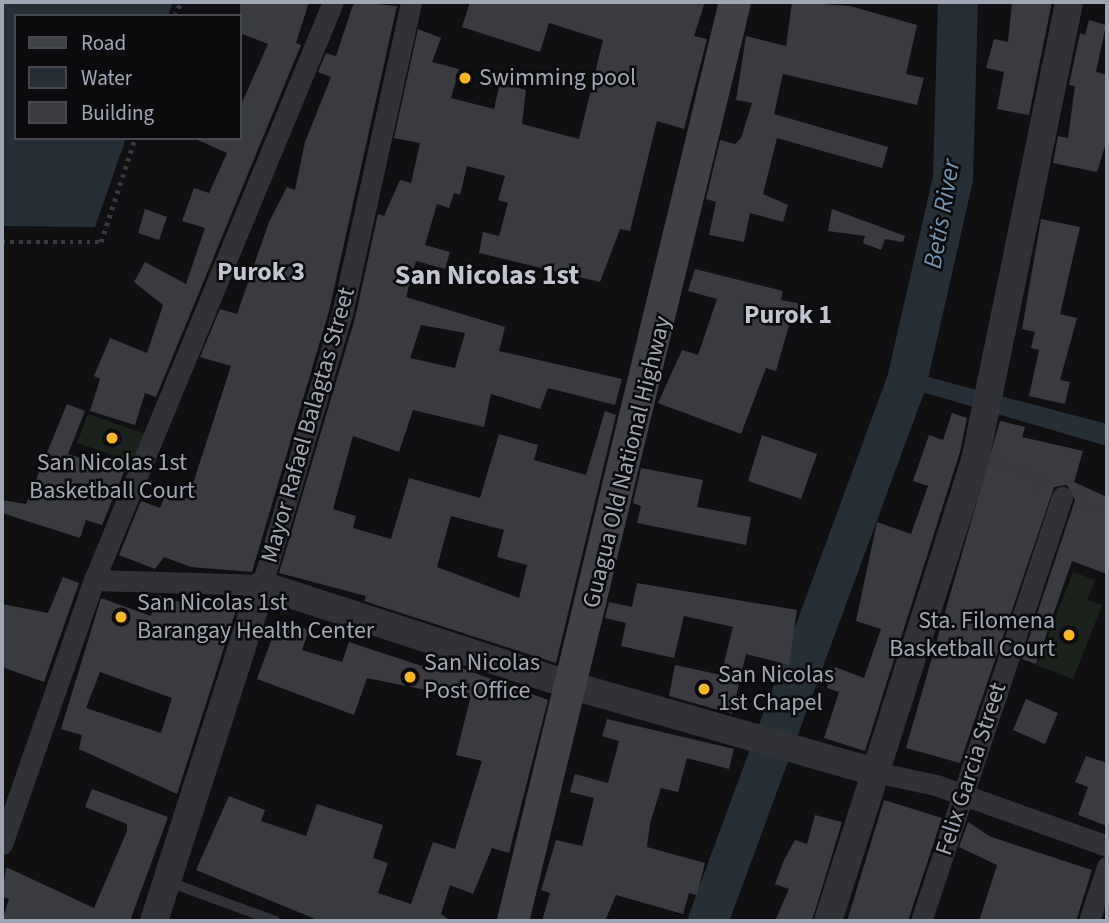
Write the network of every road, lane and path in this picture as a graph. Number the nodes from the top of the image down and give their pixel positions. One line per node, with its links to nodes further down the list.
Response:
1 (333, 2): 9 (street)
2 (411, 2): 10 (street, Mayor Rafael Balagtas Street)
3 (735, 2): 11 (main road, Guagua Old National Highway)
4 (1069, 2): 7 (street)
5 (134, 140): 6 (path)
6 (2, 242)
7 (976, 456): 8 (path); 12 (street)
8 (1062, 497): 13 (street, Felix Garcia Street)
9 (94, 580): 10 (street); 14 (street)
10 (262, 585): 11 (street); 17 (street, Mayor Rafael Balagtas Street)
11 (573, 686): 12 (street); 20 (main road, Guagua Old National Highway)
12 (871, 771): 13 (street); 21 (street)
13 (962, 796): 15 (street); 22 (street, Felix Garcia Street)
14 (2, 844)
15 (1107, 846)
16 (1107, 867): 23 (street)
17 (169, 882): 18 (street, Mayor Rafael Balagtas Street); 19 (lane)
18 (154, 921)
19 (275, 921)
20 (513, 921)
21 (828, 921)
22 (921, 921)
23 (1089, 921)

